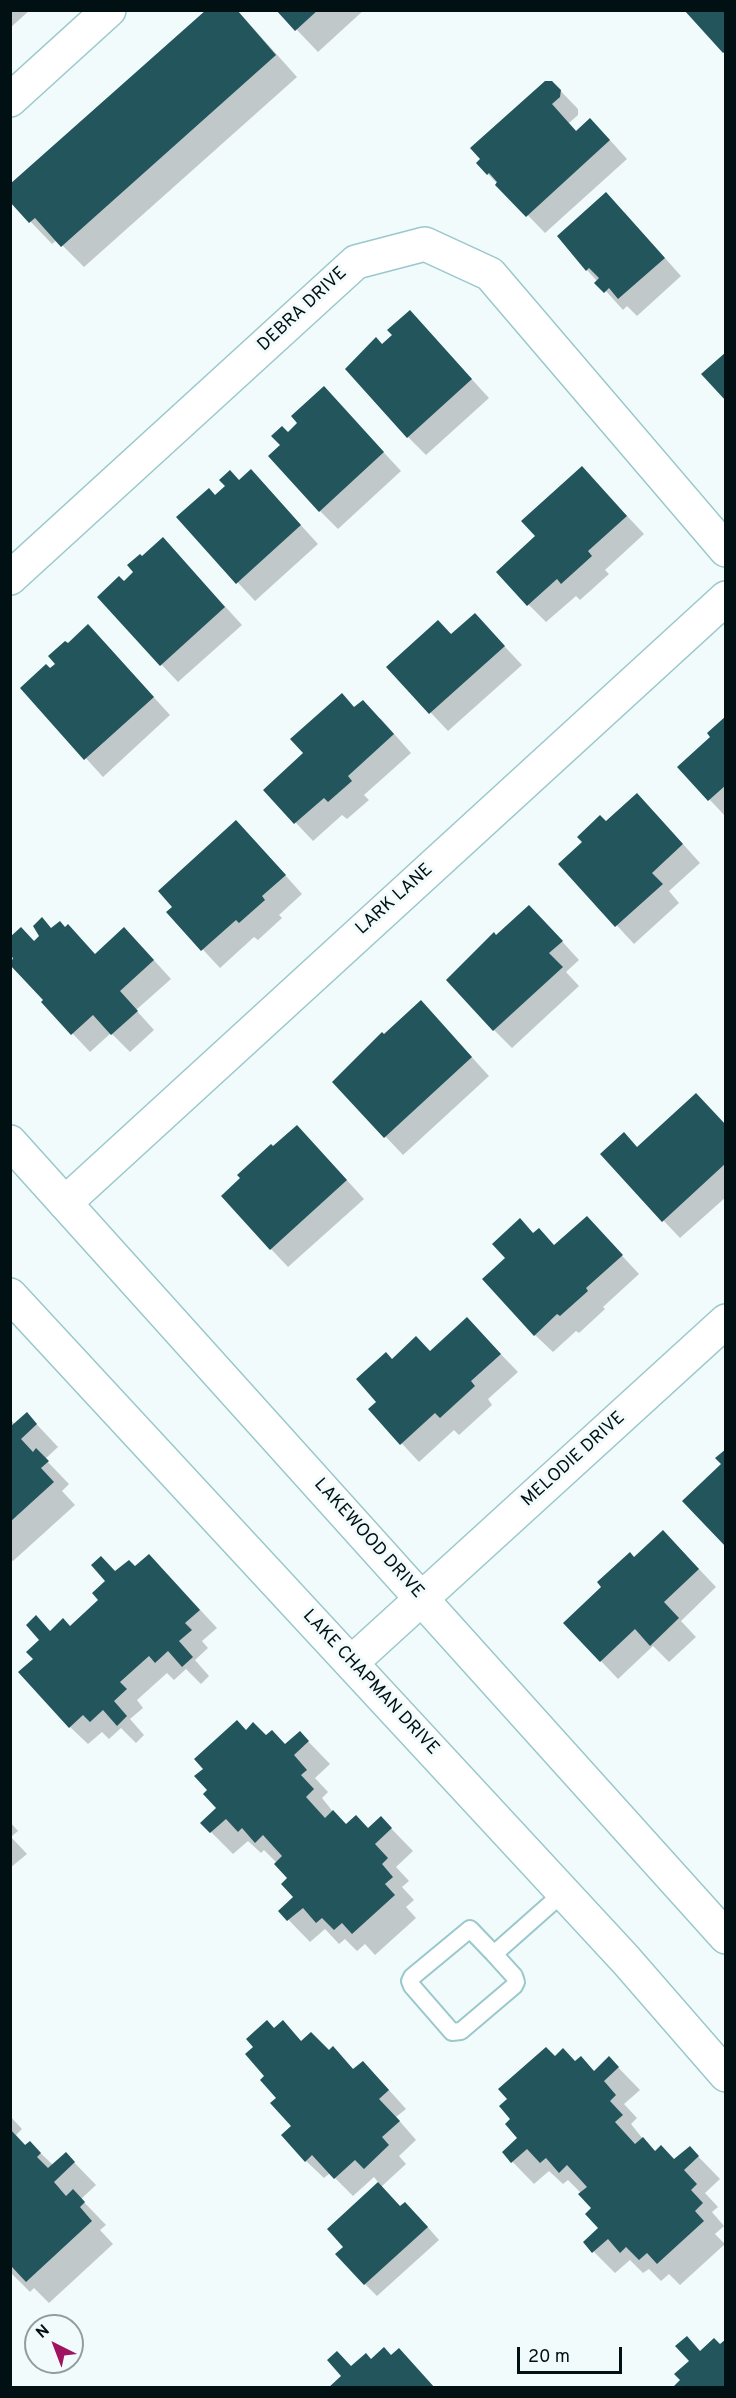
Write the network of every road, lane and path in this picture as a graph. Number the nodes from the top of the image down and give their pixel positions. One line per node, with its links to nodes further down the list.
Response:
1 (109, 10): 2 (street)
2 (10, 100)
3 (726, 550): 4 (street, DEBRA DRIVE)
4 (10, 578)
5 (726, 598): 7 (street, LARK LANE)
6 (10, 1142): 7 (street, LAKEWOOD DRIVE)
7 (65, 1203): 10 (street, LAKEWOOD DRIVE)
8 (10, 1295): 11 (street, LAKE CHAPMAN DRIVE)
9 (726, 1321): 10 (street, MELODIE DRIVE)
10 (422, 1599): 11 (street, MELODIE DRIVE); 13 (street, LAKEWOOD DRIVE)
11 (351, 1663): 12 (street, LAKE CHAPMAN DRIVE)
12 (564, 1892): 14 (lane); 15 (street, LAKE CHAPMAN DRIVE)
13 (726, 1936)
14 (494, 1954): 14 (lane)
15 (726, 2075)

